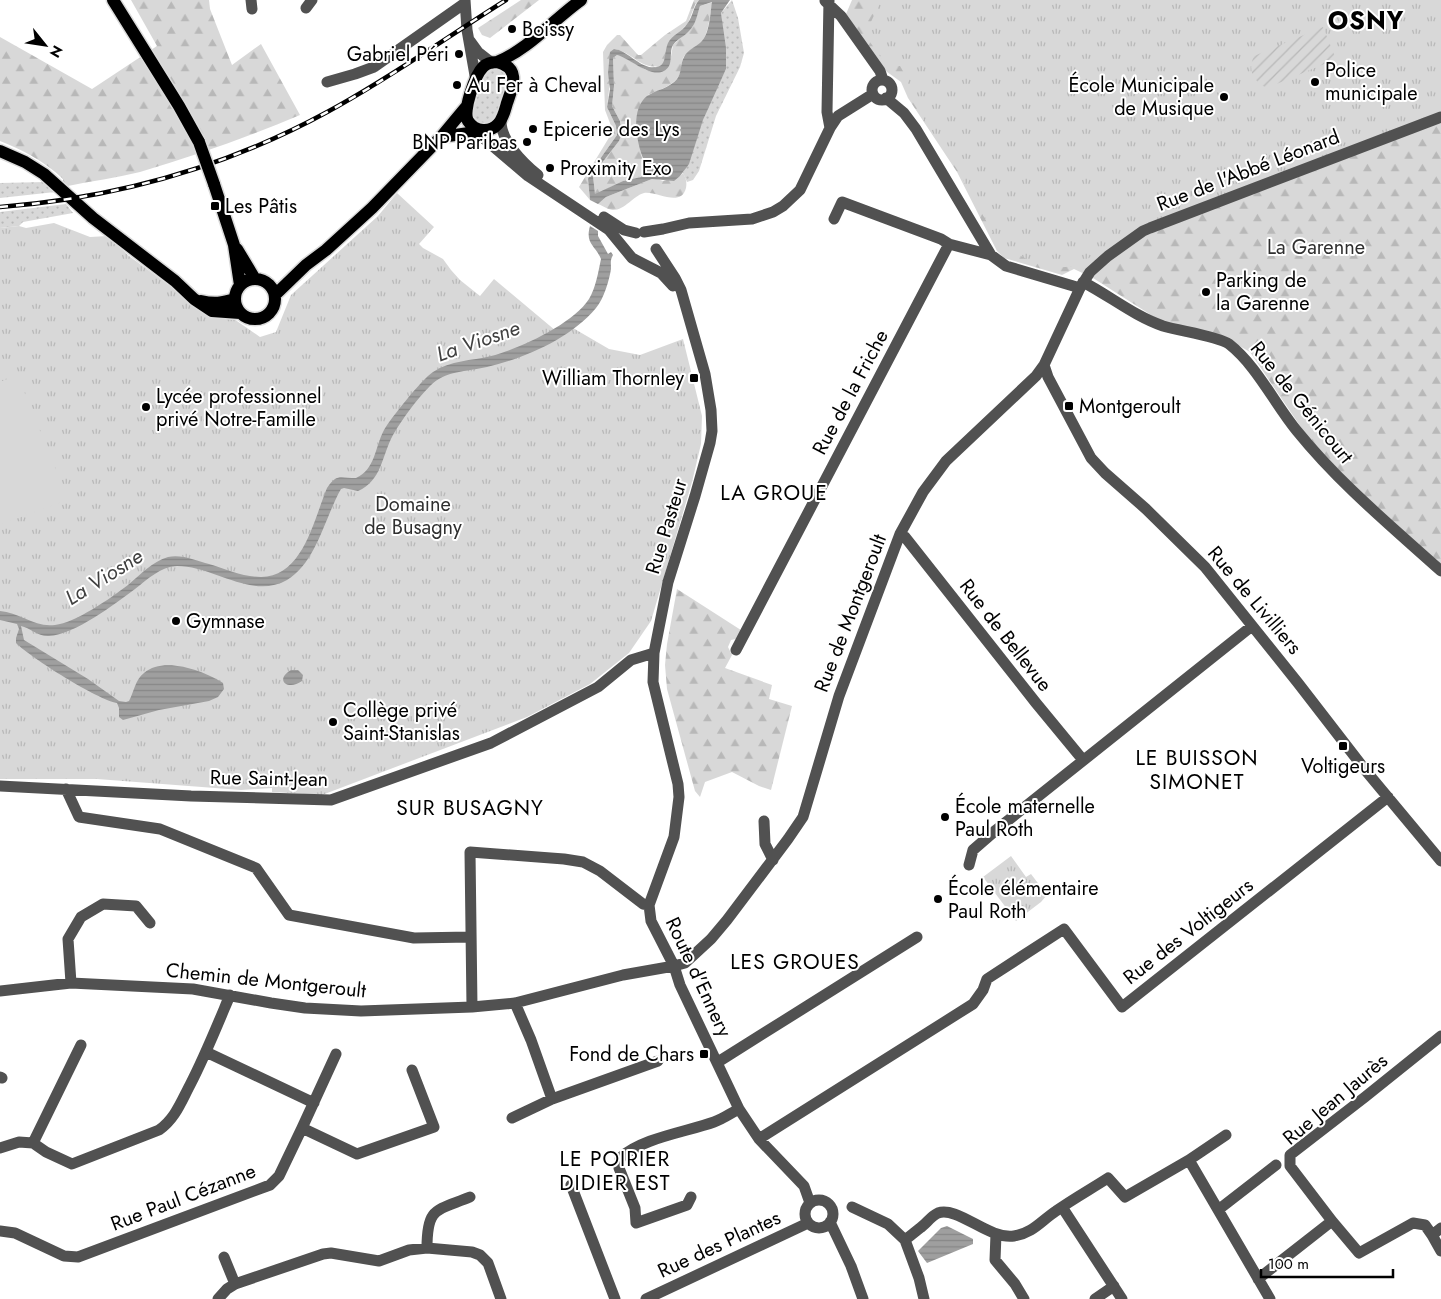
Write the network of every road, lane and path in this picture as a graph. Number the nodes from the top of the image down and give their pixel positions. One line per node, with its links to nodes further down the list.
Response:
1 (113, 0): 27 (main road, bridge)
2 (581, 0): 6 (main road)
3 (465, 2): 5 (street); 11 (street)
4 (827, 2): 9 (street); 17 (street)
5 (470, 40): 7 (street); 10 (street)
6 (530, 41): 7 (main road); 8 (main road)
7 (494, 62): 8 (main road); 10 (main road)
8 (514, 79): 16 (main road)
9 (883, 80): 12 (street); 13 (street)
10 (476, 81): 14 (main road)
11 (327, 82)
12 (873, 94): 13 (street); 17 (street)
13 (886, 98): 30 (street)
14 (466, 107): 18 (main road); 19 (main road)
15 (1441, 117): 35 (street, Rue de l'Abbé Léonard)
16 (501, 120): 18 (main road); 21 (street)
17 (830, 128): 24 (street)
18 (478, 129): 19 (main road); 21 (street)
19 (441, 136): 32 (main road)
20 (0, 151): 37 (main road)
21 (583, 209): 23 (street)
22 (834, 219): 26 (street)
23 (607, 223): 25 (street); 29 (street)
24 (668, 228): 25 (street); 28 (street)
25 (640, 232): 28 (street); 29 (street)
26 (948, 244): 30 (street); 45 (street, Rue de la Friche)
27 (234, 245): 33 (main road); 34 (main road)
28 (656, 247): 31 (street); 41 (street, Rue Pasteur)
29 (627, 251): 31 (street)
30 (992, 255): 35 (street, Rue de Génicourt)
31 (640, 261): 41 (street, Rue Pasteur)
32 (306, 265): 33 (main road); 36 (main road)
33 (260, 280): 34 (main road); 36 (main road)
34 (240, 285): 38 (main road)
35 (1081, 285): 40 (street, Rue de Montgeroult); 43 (street, Rue de Génicourt)
36 (275, 295): 39 (main road)
37 (194, 299): 38 (main road); 39 (main road)
38 (235, 299): 39 (main road)
39 (240, 313)
40 (1044, 365): 42 (street, Rue de Montgeroult); 44 (street, Rue de Livilliers)
41 (711, 410): 46 (street, Rue Pasteur)
42 (900, 534): 47 (street, Rue de Bellevue); 52 (street, Rue de Montgeroult)
43 (1441, 571)
44 (1252, 626): 47 (street); 50 (street, Rue de Livilliers)
45 (736, 650)
46 (654, 653): 49 (street, Rue Saint-Jean); 55 (street, Route d'Ennery)
47 (1083, 760): 54 (street)
48 (0, 786): 49 (street, Rue Saint-Jean)
49 (66, 789): 57 (street)
50 (1388, 798): 53 (street, Rue de Livilliers); 78 (street, Rue des Voltigeurs)
51 (764, 821): 52 (street)
52 (773, 860): 59 (street, Rue de Montgeroult)
53 (1441, 861)
54 (969, 865)
55 (649, 906): 57 (street); 59 (street, Route d'Ennery)
56 (150, 923): 60 (street)
57 (470, 937): 64 (street)
58 (917, 937): 70 (street)
59 (674, 966): 63 (street, Chemin de Montgeroult); 70 (street, Route d'Ennery)
60 (71, 983): 61 (street, Chemin de Montgeroult); 62 (street, Chemin de Montgeroult)
61 (0, 990)
62 (230, 996): 64 (street, Chemin de Montgeroult); 67 (street)
63 (515, 1004): 64 (street, Chemin de Montgeroult); 72 (street)
64 (472, 1007)
65 (1441, 1036): 90 (street, Rue Jean Jaurès)
66 (81, 1045): 79 (street)
67 (206, 1052): 73 (street); 79 (street)
68 (336, 1054): 73 (street, Rue Paul Cézanne)
69 (658, 1061): 72 (street)
70 (718, 1062): 74 (street, Route d'Ennery)
71 (412, 1070): 76 (street)
72 (552, 1099): 75 (street)
73 (314, 1103): 76 (street, Rue Paul Cézanne)
74 (739, 1109): 78 (street, Route d'Ennery); 85 (street)
75 (512, 1118)
76 (302, 1128): 93 (street, Rue Paul Cézanne)
77 (1226, 1135): 81 (street)
78 (759, 1139): 86 (street, Route d'Ennery)
79 (33, 1143): 80 (street)
80 (0, 1148)
81 (1189, 1160): 88 (street); 89 (street)
82 (1276, 1164): 89 (street)
83 (570, 1185): 105 (street)
84 (470, 1197): 97 (street)
85 (691, 1197)
86 (810, 1203): 91 (street); 92 (street)
87 (852, 1207): 96 (street)
88 (1062, 1207): 95 (street); 102 (street)
89 (1218, 1210): 100 (street)
90 (1332, 1221): 94 (street); 100 (street)
91 (830, 1222): 92 (street); 107 (street)
92 (808, 1223): 106 (street, Rue des Plantes)
93 (0, 1231)
94 (1437, 1232): 98 (street)
95 (996, 1234): 96 (street); 109 (street)
96 (905, 1240): 108 (street)
97 (427, 1248): 101 (street); 104 (street)
98 (1441, 1251)
99 (224, 1257): 101 (street)
100 (1258, 1279): 112 (street)
101 (236, 1284): 103 (street)
102 (1114, 1286): 110 (street); 111 (street)
103 (218, 1299)
104 (501, 1299)
105 (615, 1299)
106 (646, 1299)
107 (863, 1299)
108 (924, 1299)
109 (1024, 1299)
110 (1095, 1299)
111 (1122, 1299)
112 (1270, 1299)

